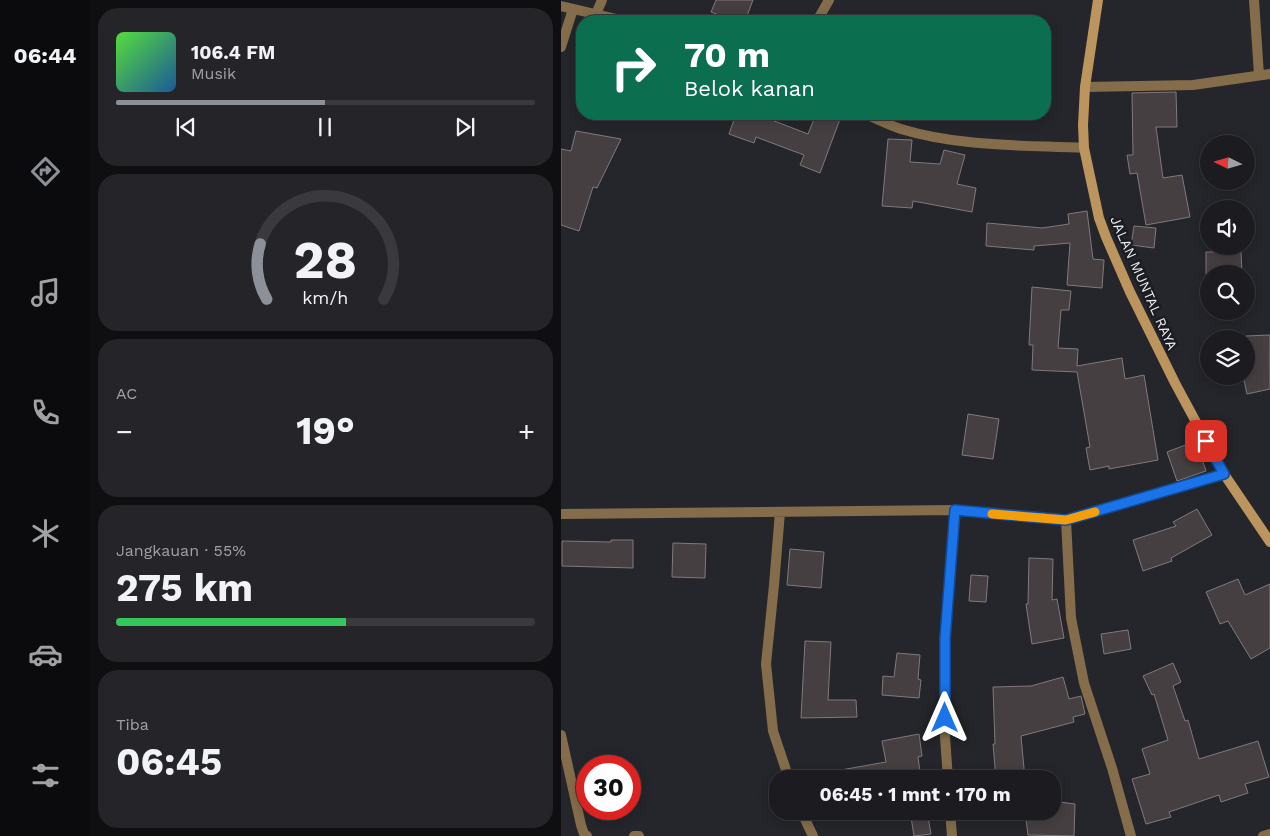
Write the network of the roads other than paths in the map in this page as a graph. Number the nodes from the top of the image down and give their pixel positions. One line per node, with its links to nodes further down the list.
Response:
1 (602, 0): 7 (street)
2 (829, 0): 9 (street)
3 (1098, 0): 12 (main road, JALAN MUNTAL RAYA)
4 (1254, 0): 11 (street)
5 (561, 6): 6 (street)
6 (573, 9): 7 (street); 10 (street)
7 (596, 14): 8 (street)
8 (600, 15)
9 (820, 15)
10 (561, 47)
11 (1264, 74): 12 (street)
12 (1085, 87): 14 (main road, JALAN MUNTAL RAYA)
13 (879, 120): 14 (street)
14 (1084, 148): 15 (main road, JALAN MUNTAL RAYA)
15 (1224, 474): 19 (street); 20 (main road, JALAN MUNTAL RAYA)
16 (955, 510): 17 (street); 19 (street); 23 (street)
17 (780, 512): 18 (street); 22 (street)
18 (561, 514)
19 (1066, 520): 32 (street)
20 (1270, 542)
21 (561, 735): 27 (street)
22 (786, 770)
23 (947, 770)
24 (805, 820): 30 (street)
25 (951, 820): 31 (street)
26 (1270, 834): 33 (street)
27 (587, 836)
28 (635, 836): 29 (street)
29 (639, 836)
30 (813, 836)
31 (952, 836)
32 (1131, 836)
33 (1263, 836)

